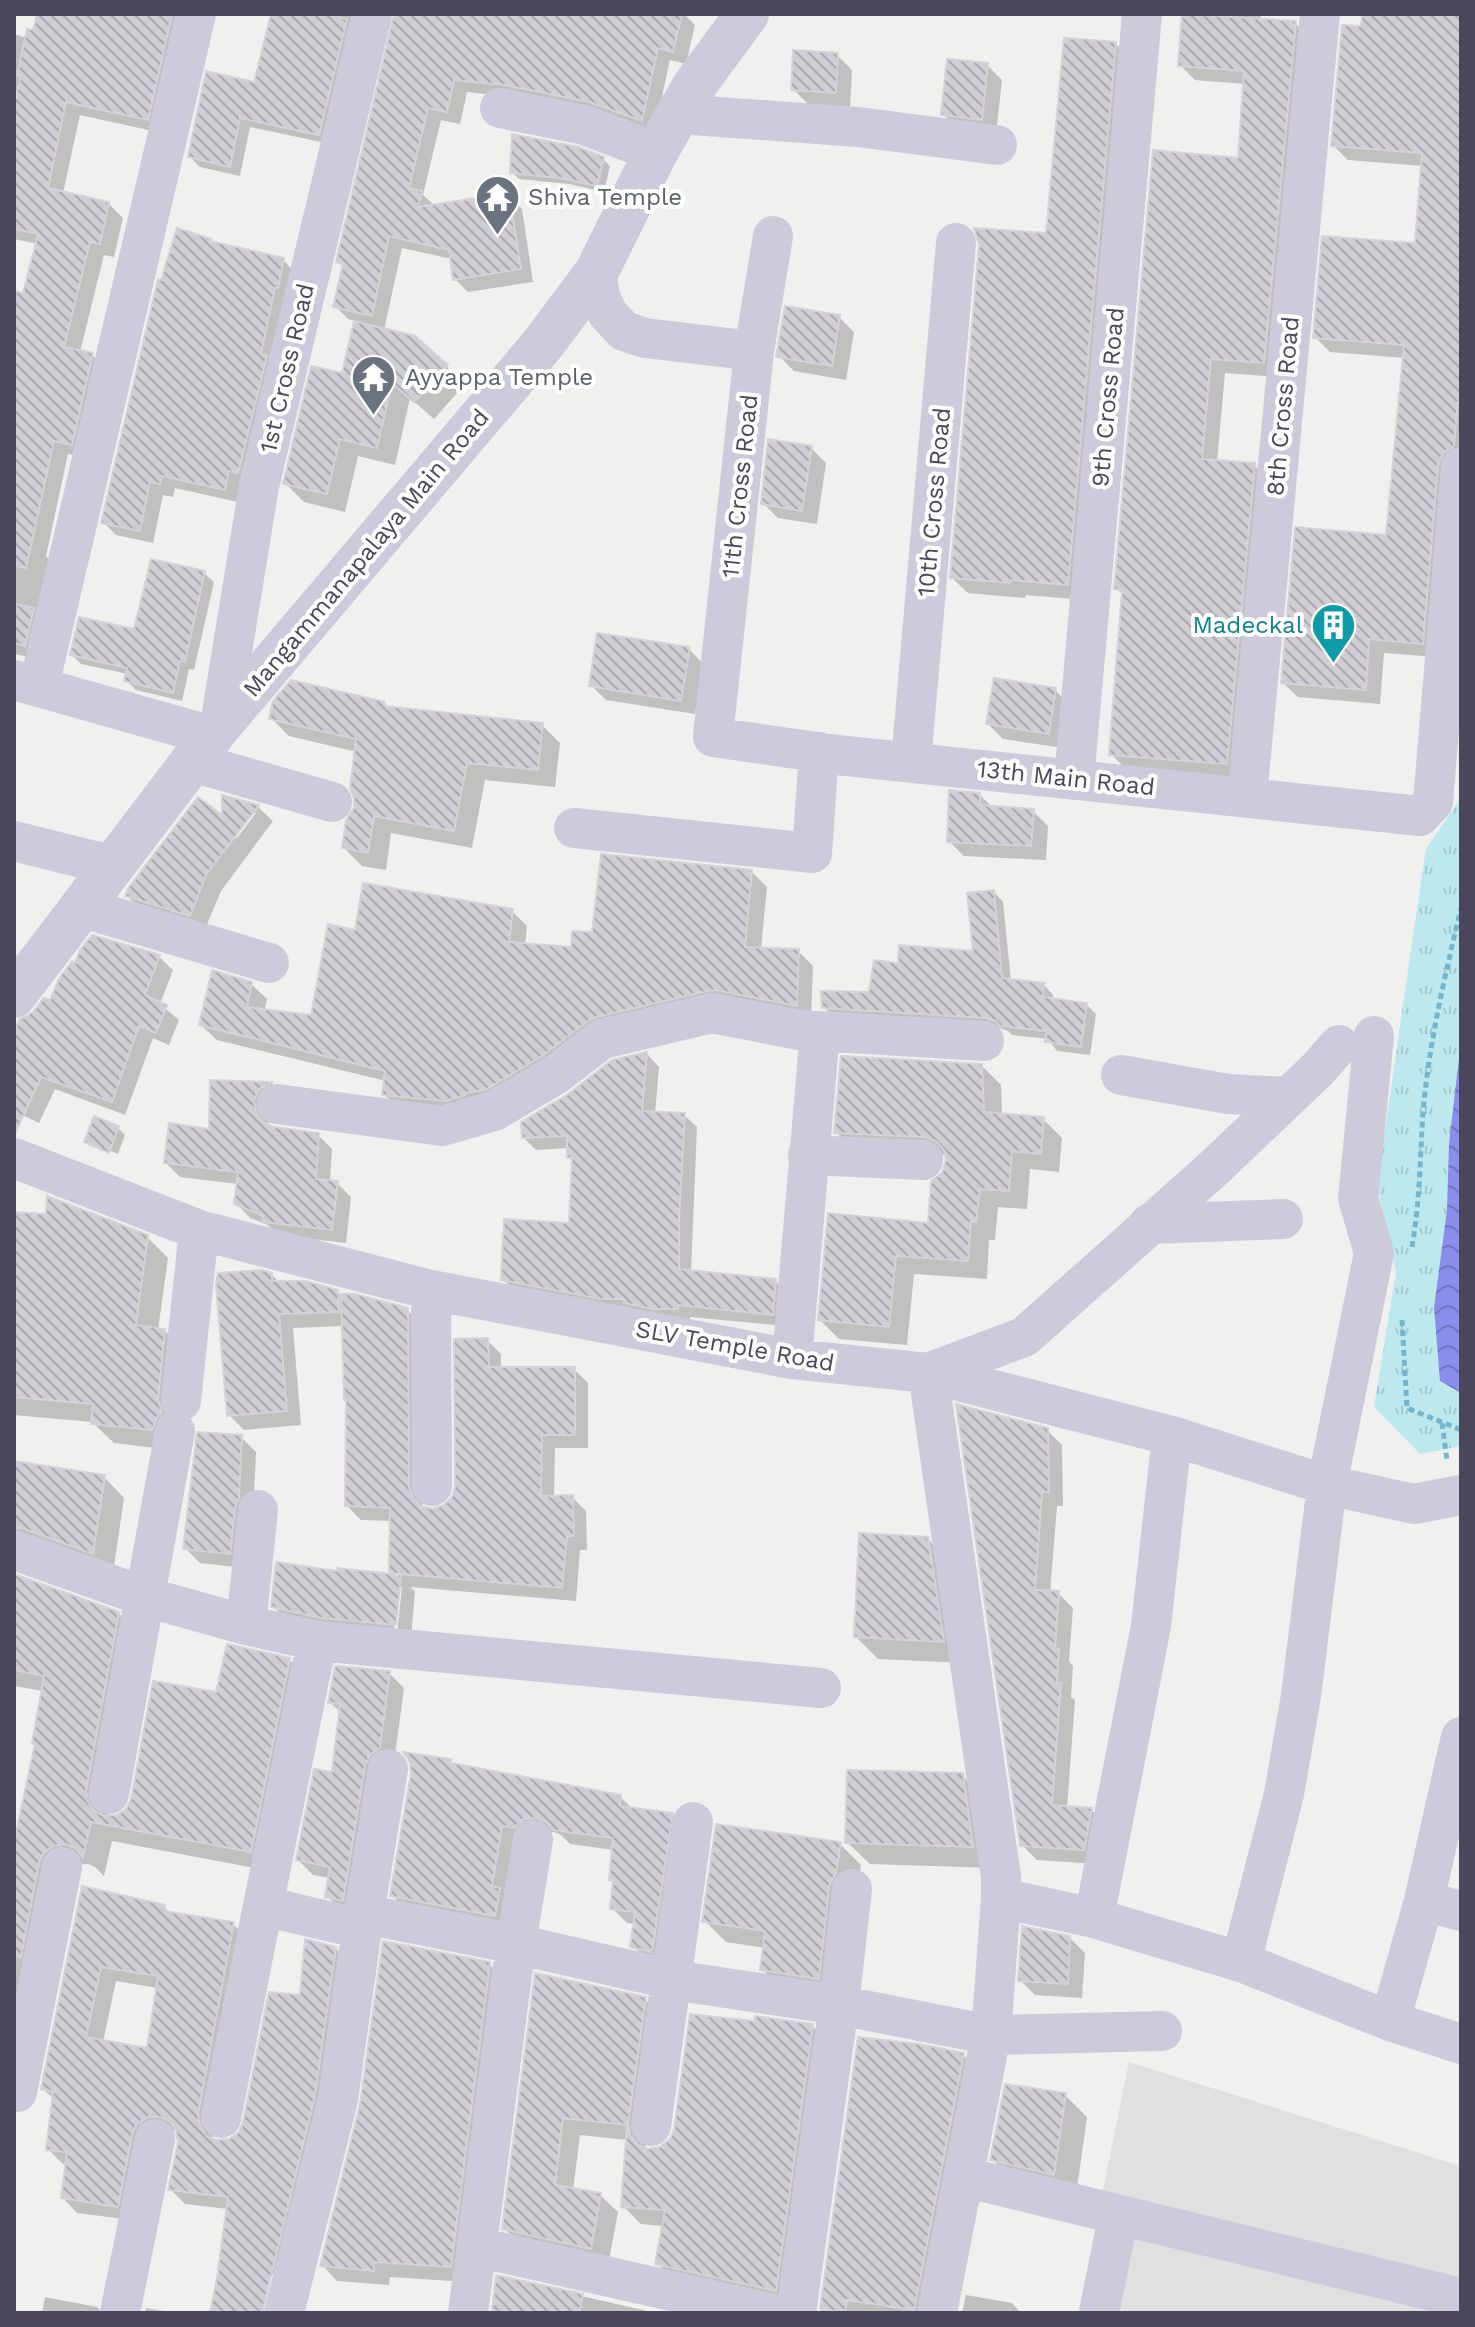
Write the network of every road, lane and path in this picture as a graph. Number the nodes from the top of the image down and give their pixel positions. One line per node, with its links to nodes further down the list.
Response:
1 (196, 14): 15 (street)
2 (372, 14): 17 (street, 1st Cross Road)
3 (1142, 14): 20 (street, 9th Cross Road)
4 (1320, 14): 21 (street, 8th Cross Road)
5 (743, 15): 7 (street, Mangammanapalaya Main Road)
6 (500, 108): 9 (street)
7 (678, 114): 8 (street); 9 (street, Mangammanapalaya Main Road)
8 (997, 145)
9 (656, 152): 12 (street, Mangammanapalaya Main Road)
10 (773, 236): 13 (street, 11th Cross Road)
11 (956, 243): 19 (street, 10th Cross Road)
12 (596, 273): 13 (street); 17 (street, Mangammanapalaya Main Road)
13 (754, 351): 16 (street, 11th Cross Road)
14 (1461, 467): 21 (street, 13th Main Road)
15 (26, 683): 17 (street)
16 (713, 737): 18 (street, 13th Main Road)
17 (208, 741): 22 (street); 25 (street, Mangammanapalaya Main Road)
18 (819, 752): 19 (street, 13th Main Road); 23 (street)
19 (911, 762): 20 (street, 13th Main Road)
20 (1074, 780): 21 (street, 13th Main Road)
21 (1247, 798)
22 (332, 802)
23 (574, 828)
24 (14, 841): 25 (street)
25 (114, 866): 26 (street, Mangammanapalaya Main Road)
26 (80, 907): 28 (street); 29 (street, Mangammanapalaya Main Road)
27 (1461, 908): 41 (path)
28 (269, 963)
29 (14, 996)
30 (820, 1032): 31 (street); 34 (street); 35 (street)
31 (984, 1041)
32 (1121, 1075): 33 (street)
33 (1288, 1097): 39 (street); 48 (street)
34 (277, 1104)
35 (808, 1155): 37 (street); 44 (street)
36 (14, 1158): 40 (street, SLV Temple Road)
37 (923, 1160)
38 (1283, 1219): 39 (street)
39 (1149, 1224): 45 (street)
40 (199, 1230): 42 (street, SLV Temple Road); 53 (street)
41 (1411, 1254)
42 (431, 1290): 44 (street, SLV Temple Road); 49 (street)
43 (1402, 1313): 46 (path)
44 (792, 1359): 45 (street, SLV Temple Road)
45 (928, 1373): 47 (street, SLV Temple Road); 64 (street)
46 (1461, 1430)
47 (1172, 1436): 48 (street, SLV Temple Road); 67 (street)
48 (1327, 1485): 50 (street, SLV Temple Road); 70 (street)
49 (432, 1486)
50 (1461, 1495)
51 (258, 1510): 54 (street)
52 (14, 1550): 53 (street)
53 (146, 1597): 54 (street); 59 (street)
54 (246, 1625): 55 (street)
55 (317, 1641): 56 (street); 65 (street)
56 (821, 1688)
57 (1461, 1738): 66 (street)
58 (388, 1769): 68 (street)
59 (109, 1794)
60 (693, 1822): 71 (street)
61 (533, 1840): 69 (street)
62 (62, 1867): 77 (street)
63 (852, 1889): 72 (street)
64 (1001, 1898): 67 (street); 75 (street)
65 (263, 1906): 68 (street); 78 (street)
66 (1442, 1906): 73 (street)
67 (1094, 1918): 70 (street)
68 (363, 1922): 69 (street); 86 (street)
69 (516, 1944): 71 (street); 83 (street)
70 (1241, 1962): 73 (street)
71 (673, 1980): 72 (street); 79 (street)
72 (839, 2005): 75 (street); 89 (street)
73 (1390, 2021): 76 (street)
74 (1162, 2031): 75 (street)
75 (991, 2035): 81 (street)
76 (1461, 2044)
77 (14, 2092)
78 (221, 2118)
79 (651, 2126)
80 (155, 2139): 85 (street)
81 (964, 2177): 82 (street); 90 (street)
82 (1119, 2215): 84 (street); 91 (street)
83 (477, 2247): 87 (street); 88 (street)
84 (1461, 2298)
85 (120, 2313)
86 (284, 2313)
87 (468, 2313)
88 (769, 2313)
89 (796, 2313)
90 (937, 2313)
91 (1099, 2313)

